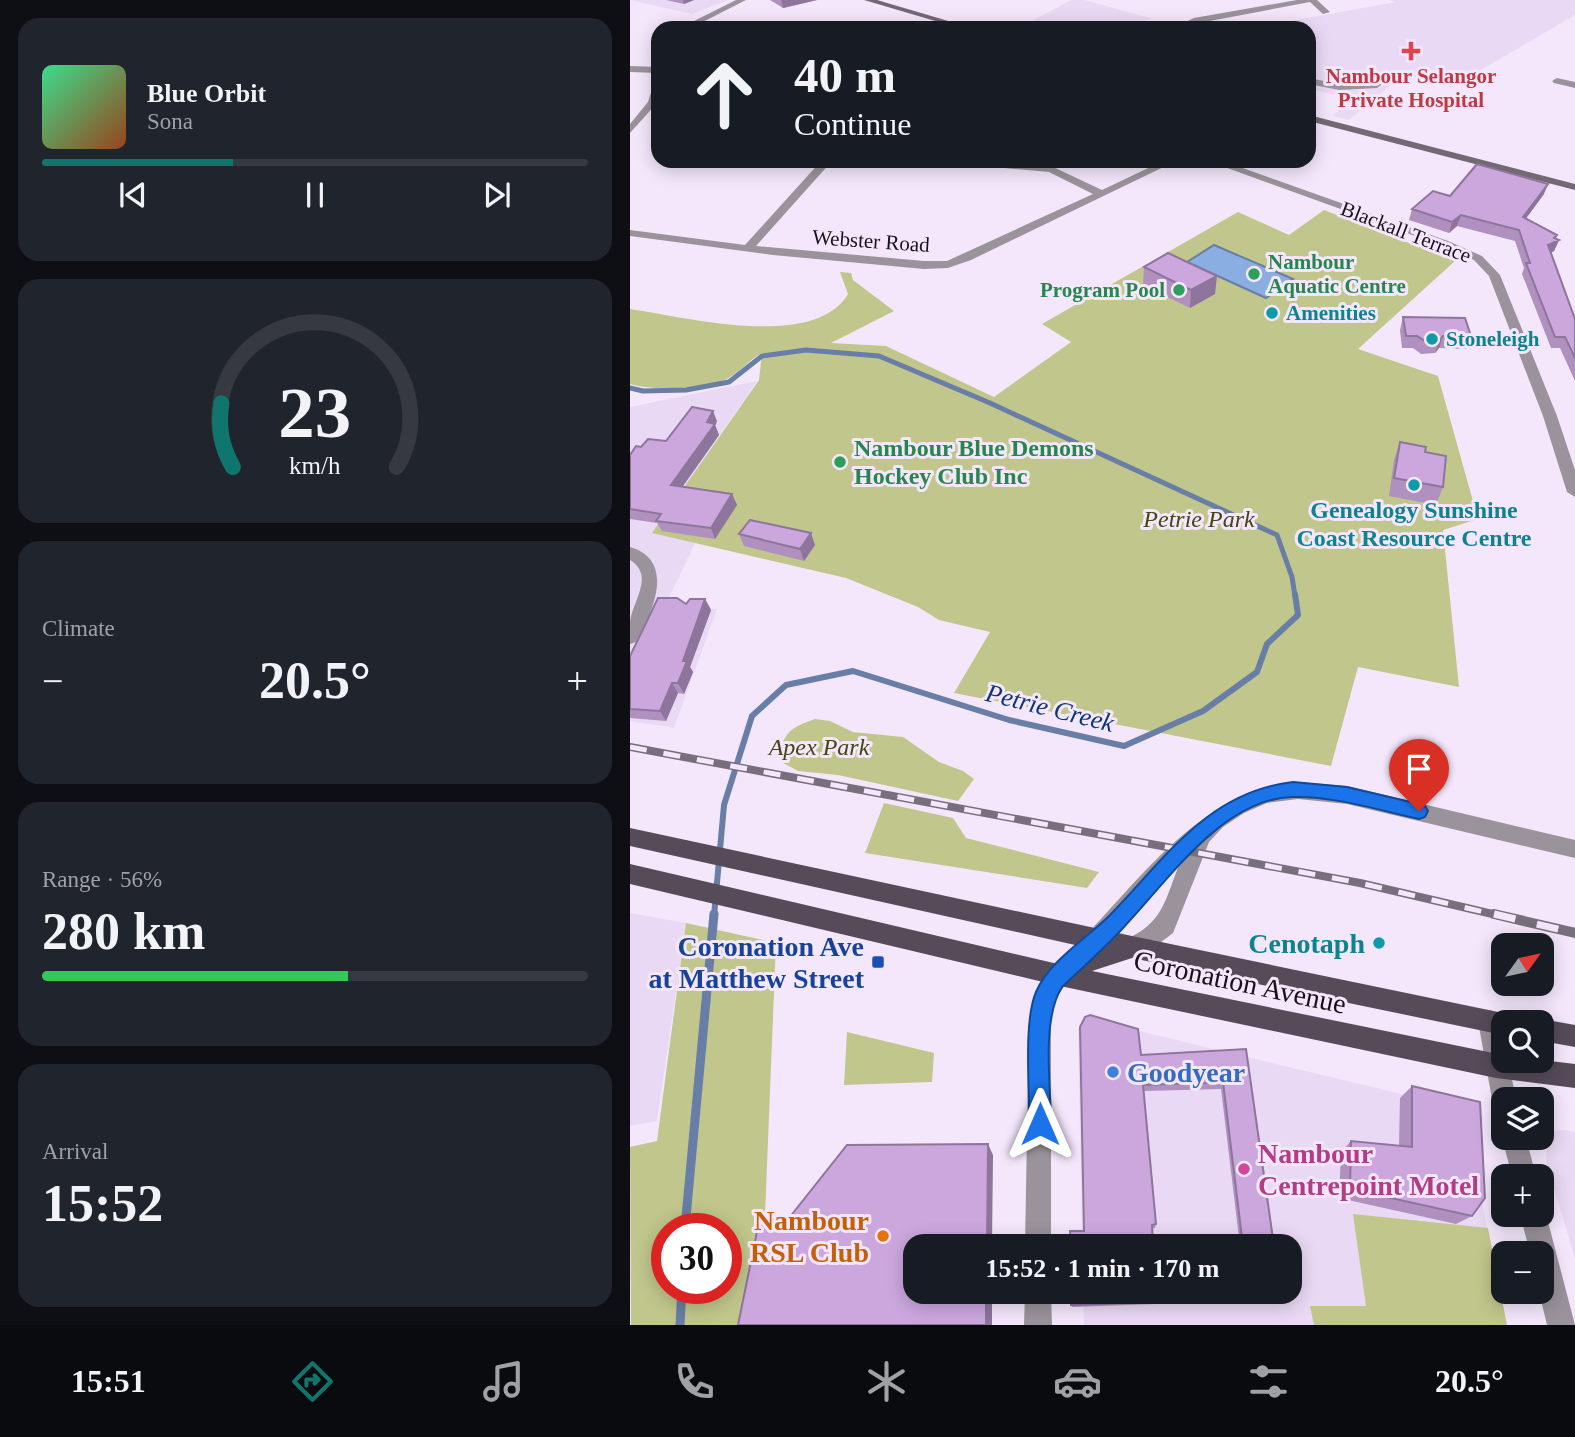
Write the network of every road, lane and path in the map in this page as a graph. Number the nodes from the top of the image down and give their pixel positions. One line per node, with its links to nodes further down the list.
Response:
1 (742, 0): 5 (street)
2 (868, 0): 6 (main road)
3 (1312, 0): 4 (street); 7 (street)
4 (1326, 12)
5 (698, 21)
6 (943, 21)
7 (1192, 21)
8 (630, 69): 9 (street)
9 (651, 70)
10 (1393, 72): 12 (street)
11 (1557, 81): 13 (street)
12 (1316, 82)
13 (1575, 85)
14 (651, 104): 16 (street)
15 (1316, 120): 21 (main road)
16 (630, 130)
17 (821, 168): 24 (street)
18 (1040, 168): 22 (street)
19 (1155, 168): 22 (street, Webster Road)
20 (1233, 168): 25 (street, Blackall Terrace)
21 (1575, 187)
22 (1100, 192): 24 (street, Webster Road)
23 (630, 233): 24 (street, Webster Road)
24 (747, 249)
25 (1575, 492)
26 (630, 553): 27 (street)
27 (630, 637)
28 (1208, 827): 30 (street); 32 (street); 33 (street)
29 (632, 838): 32 (main road, Coronation Avenue)
30 (1575, 849)
31 (636, 875): 34 (main road, Coronation Avenue)
32 (1097, 939): 33 (main road, Coronation Avenue); 34 (main road)
33 (1132, 947): 34 (main road); 35 (main road, Coronation Avenue)
34 (1060, 975): 38 (main road, Coronation Avenue); 42 (street)
35 (1491, 1021)
36 (1554, 1032): 37 (main road)
37 (1575, 1036)
38 (1491, 1065)
39 (1551, 1073): 40 (main road, Coronation Avenue)
40 (1575, 1076)
41 (1536, 1227): 45 (street)
42 (1038, 1234)
43 (1038, 1304): 44 (street)
44 (1038, 1325)
45 (1561, 1325)

